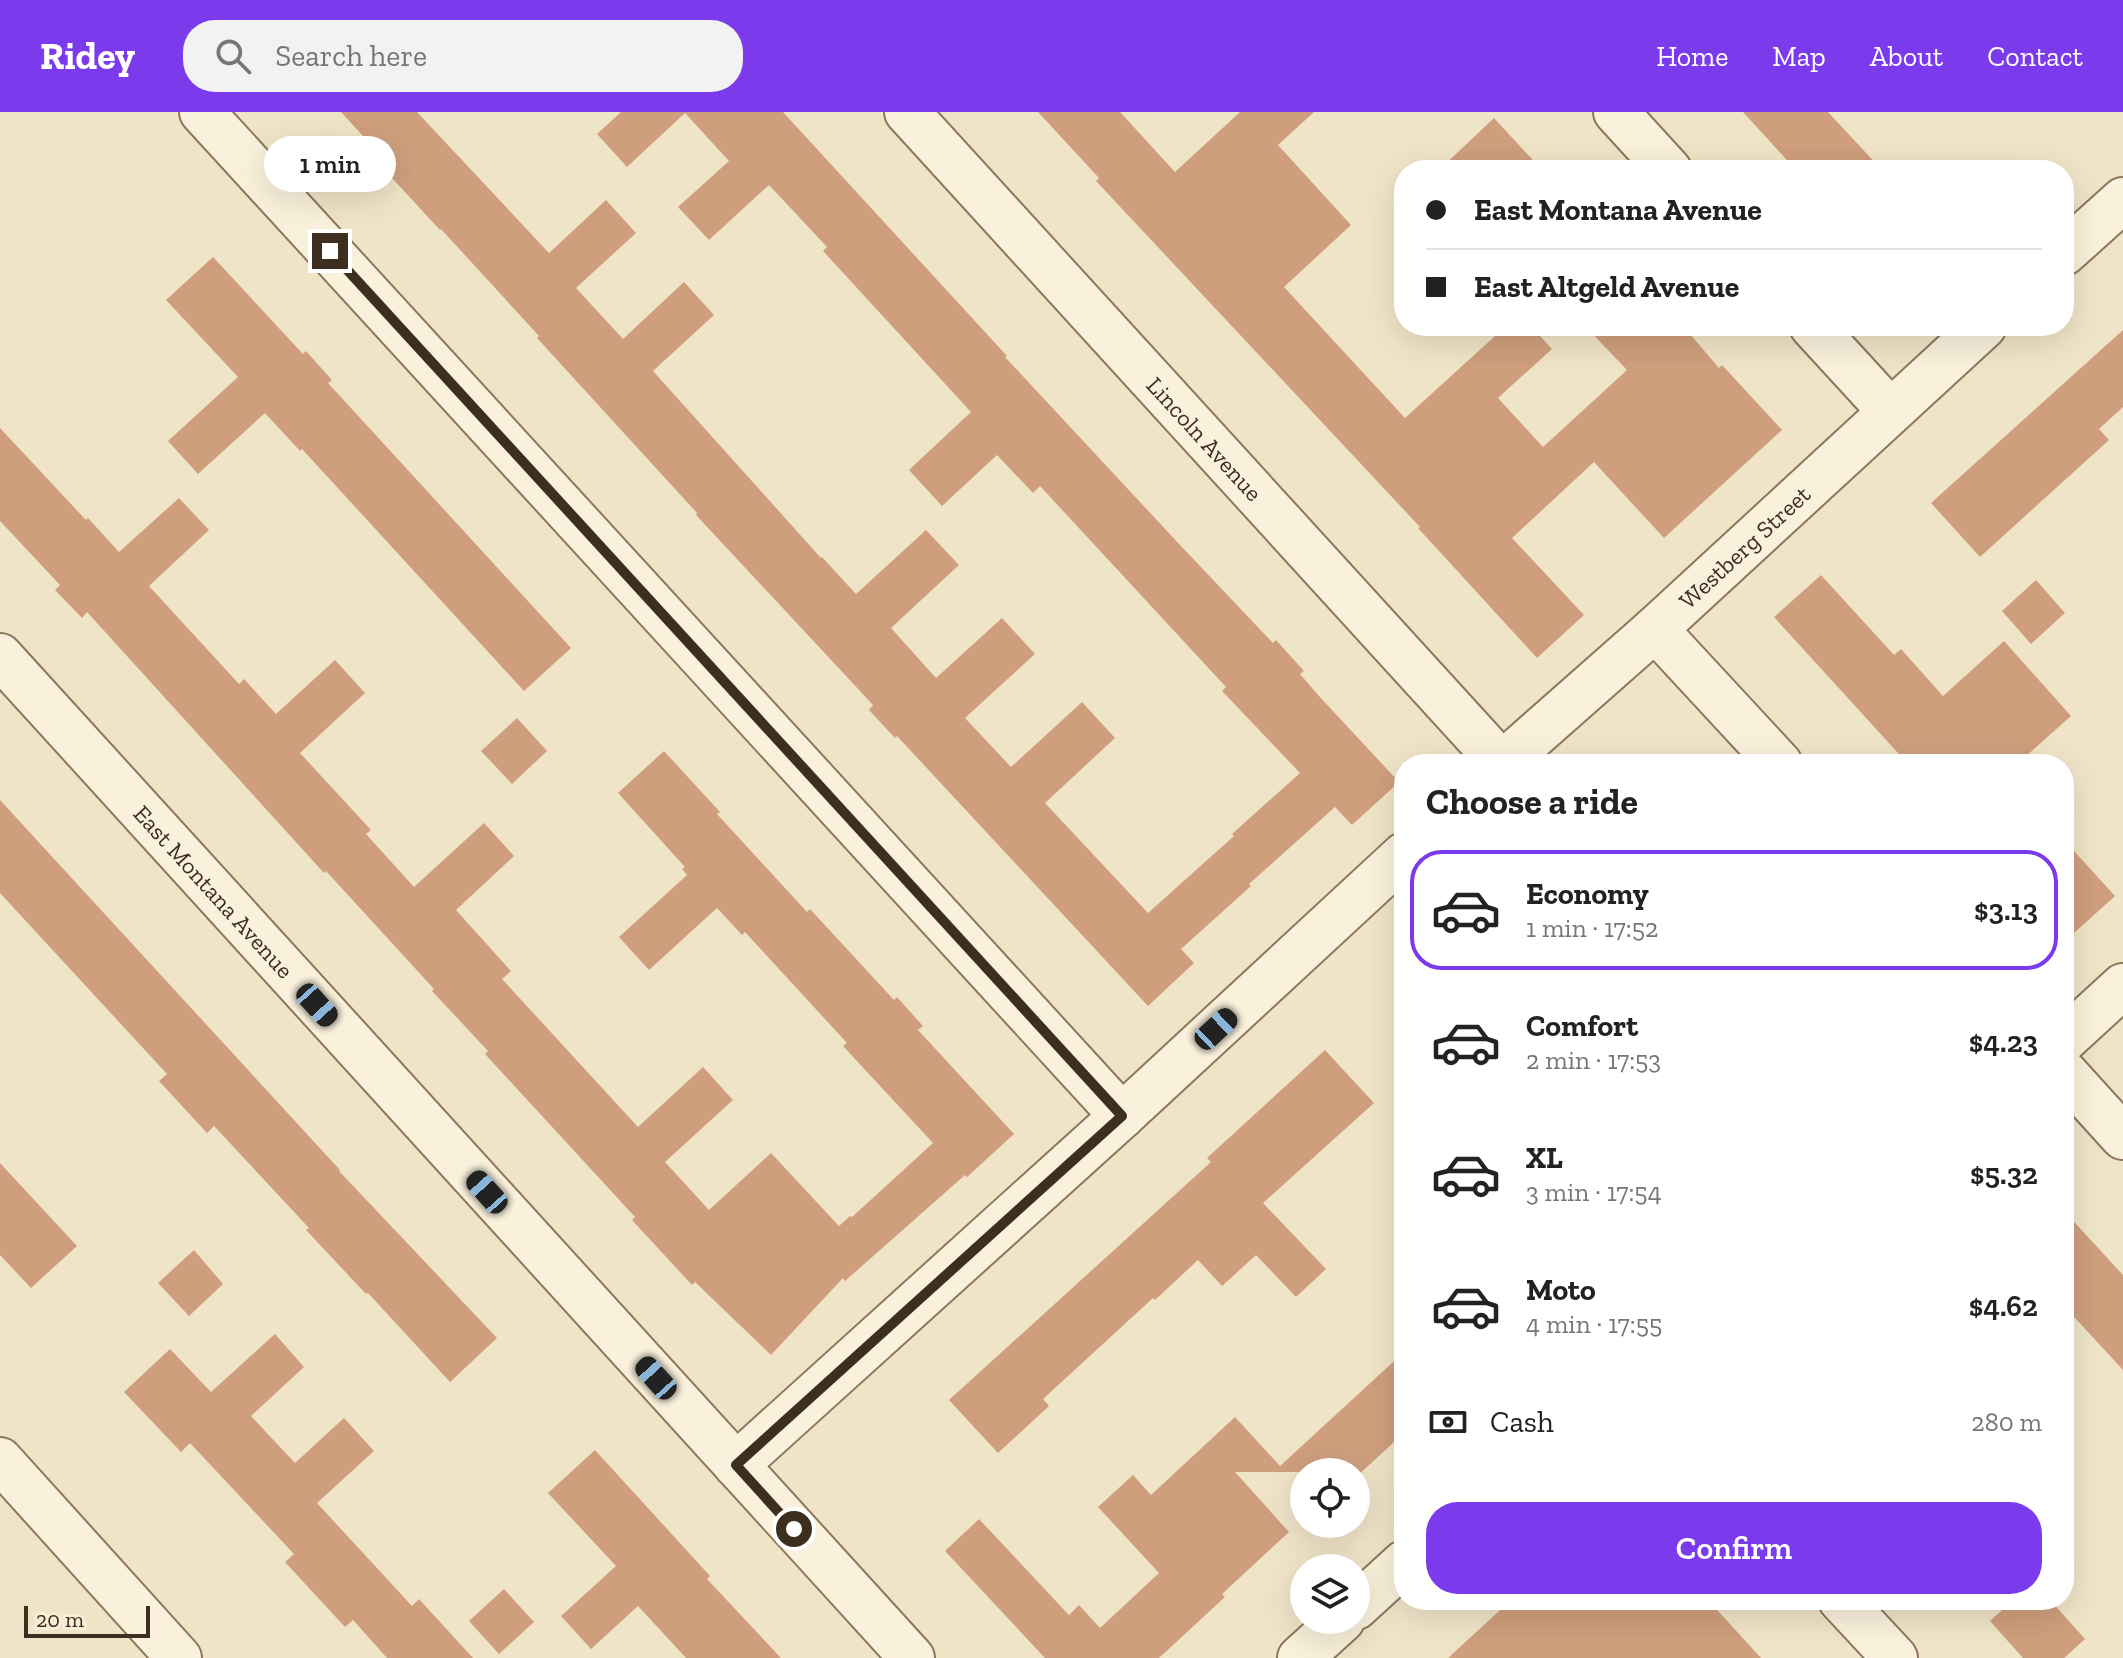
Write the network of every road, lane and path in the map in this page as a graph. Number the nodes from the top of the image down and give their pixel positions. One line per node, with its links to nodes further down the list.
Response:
1 (202, 112): 19 (street)
2 (907, 112): 12 (street, Lincoln Avenue)
3 (1616, 112): 4 (street)
4 (1660, 160)
5 (2123, 200): 6 (street)
6 (2074, 244)
7 (1821, 336): 9 (street)
8 (1973, 336): 9 (street, Westberg Street)
9 (1890, 411): 10 (street, Westberg Street)
10 (1655, 629): 13 (street, Westberg Street); 14 (street)
11 (0, 656): 22 (street, East Montana Avenue)
12 (1493, 754)
13 (1513, 754)
14 (1771, 754)
15 (1394, 864): 19 (street)
16 (2123, 986): 17 (street)
17 (2074, 1031)
18 (2074, 1083): 20 (street)
19 (1122, 1116): 22 (street)
20 (2123, 1137)
21 (0, 1460): 27 (street)
22 (736, 1465): 28 (street, East Montana Avenue)
23 (1394, 1572): 24 (street)
24 (1370, 1594)
25 (1850, 1610): 30 (street)
26 (1327, 1634): 29 (street)
27 (179, 1658)
28 (912, 1658)
29 (1300, 1658)
30 (1895, 1658)

